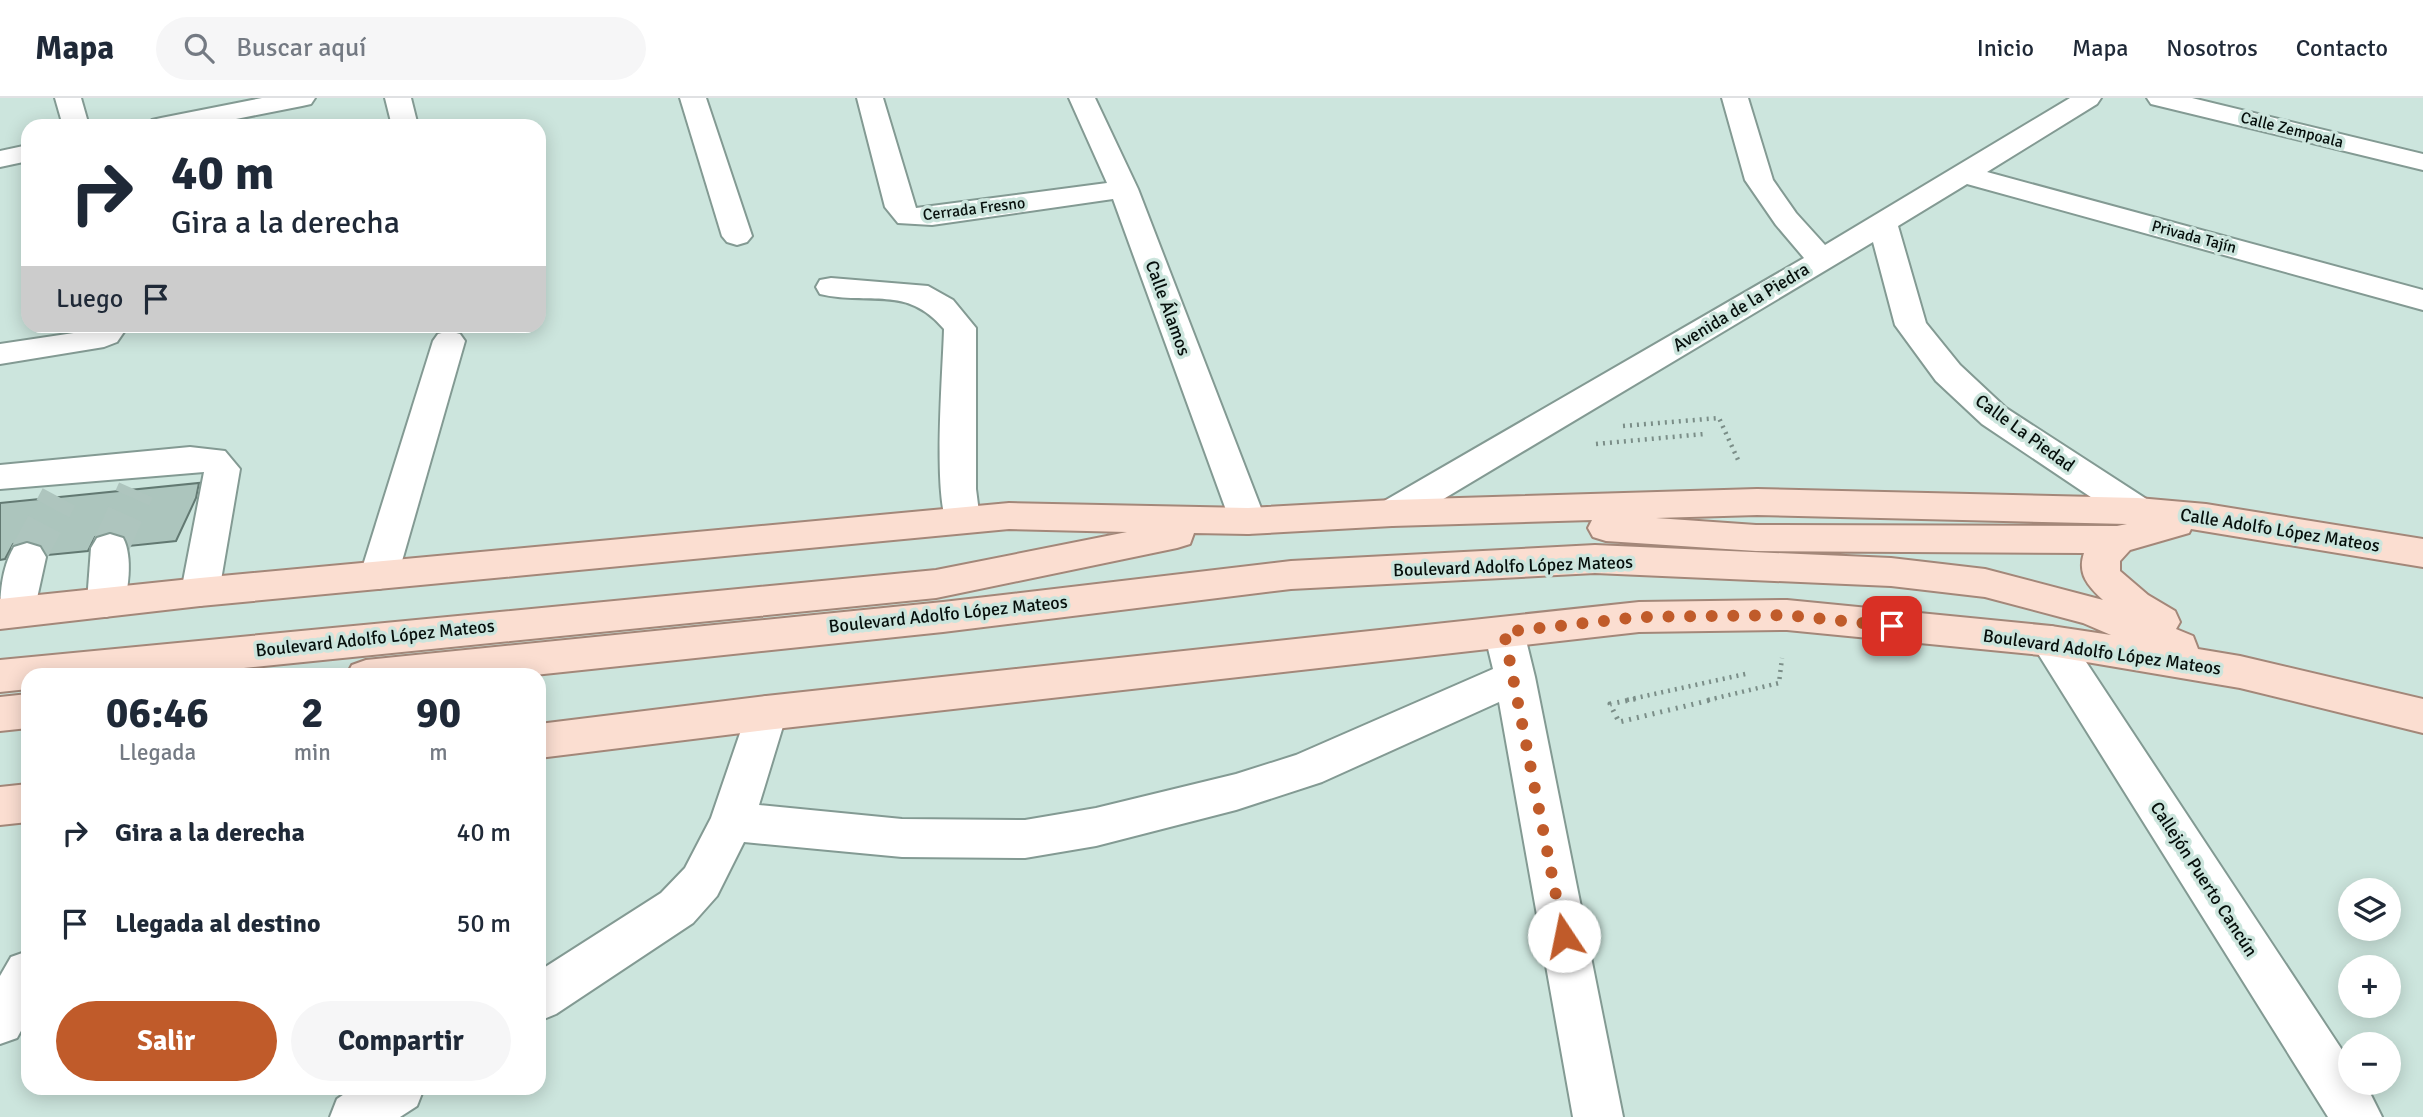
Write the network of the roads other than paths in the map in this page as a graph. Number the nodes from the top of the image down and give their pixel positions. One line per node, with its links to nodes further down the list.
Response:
1 (68, 98): 10 (street)
2 (302, 98): 11 (street)
3 (398, 98): 12 (street)
4 (693, 98): 19 (street)
5 (870, 98): 17 (street, Cerrada Fresno)
6 (1082, 98): 17 (street, Calle Álamos)
7 (1735, 98): 20 (street)
8 (2088, 98): 16 (street, Avenida de la Piedra)
9 (2160, 98): 15 (street, Calle Zempoala)
10 (74, 119)
11 (196, 119)
12 (403, 119)
13 (21, 154): 14 (street)
14 (0, 159)
15 (2423, 162)
16 (1964, 174): 18 (street, Avenida de la Piedra); 22 (street, Privada Tajín)
17 (1124, 189): 29 (street, Calle Álamos)
18 (1882, 223): 20 (street, Avenida de la Piedra); 30 (street, Calle La Piedad)
19 (737, 236)
20 (1822, 260): 27 (street, Avenida de la Piedra)
21 (831, 287): 28 (street)
22 (2423, 300)
23 (102, 333): 25 (street)
24 (449, 341): 34 (street)
25 (0, 354)
26 (0, 477): 35 (street)
27 (1392, 513): 29 (main road, Boulevard Adolfo López Mateos); 30 (main road, Boulevard Adolfo López Mateos); 30 (main road)
28 (962, 520): 29 (main road, Boulevard Adolfo López Mateos); 34 (main road, Boulevard Adolfo López Mateos)
29 (1248, 521): 40 (main road, Boulevard Adolfo López Mateos)
30 (2127, 525): 32 (main road, Calle Adolfo López Mateos); 42 (main road)
31 (110, 548): 36 (street)
32 (2423, 553)
33 (27, 557): 37 (street)
34 (379, 575): 35 (main road, Boulevard Adolfo López Mateos)
35 (200, 592): 36 (main road, Boulevard Adolfo López Mateos)
36 (106, 602): 37 (main road, Boulevard Adolfo López Mateos)
37 (8, 613)
38 (1504, 632): 39 (main road, Boulevard Adolfo López Mateos); 43 (street); 45 (main road, Boulevard Adolfo López Mateos)
39 (2050, 641): 42 (main road, Boulevard Adolfo López Mateos); 58 (street, Callejón Puerto Cancún)
40 (186, 668)
41 (444, 668): 42 (main road, Boulevard Adolfo López Mateos)
42 (2239, 671): 47 (main road)
43 (1514, 677): 51 (street); 57 (street)
44 (16, 687): 46 (main road, Boulevard Adolfo López Mateos)
45 (766, 713): 48 (main road, Boulevard Adolfo López Mateos); 51 (street)
46 (0, 714)
47 (2423, 716)
48 (546, 740)
49 (21, 804): 50 (main road)
50 (0, 806)
51 (732, 822): 53 (street)
52 (21, 985): 54 (street)
53 (546, 993)
54 (0, 1021)
55 (388, 1095): 56 (street)
56 (355, 1117)
57 (1598, 1117)
58 (2357, 1117)

